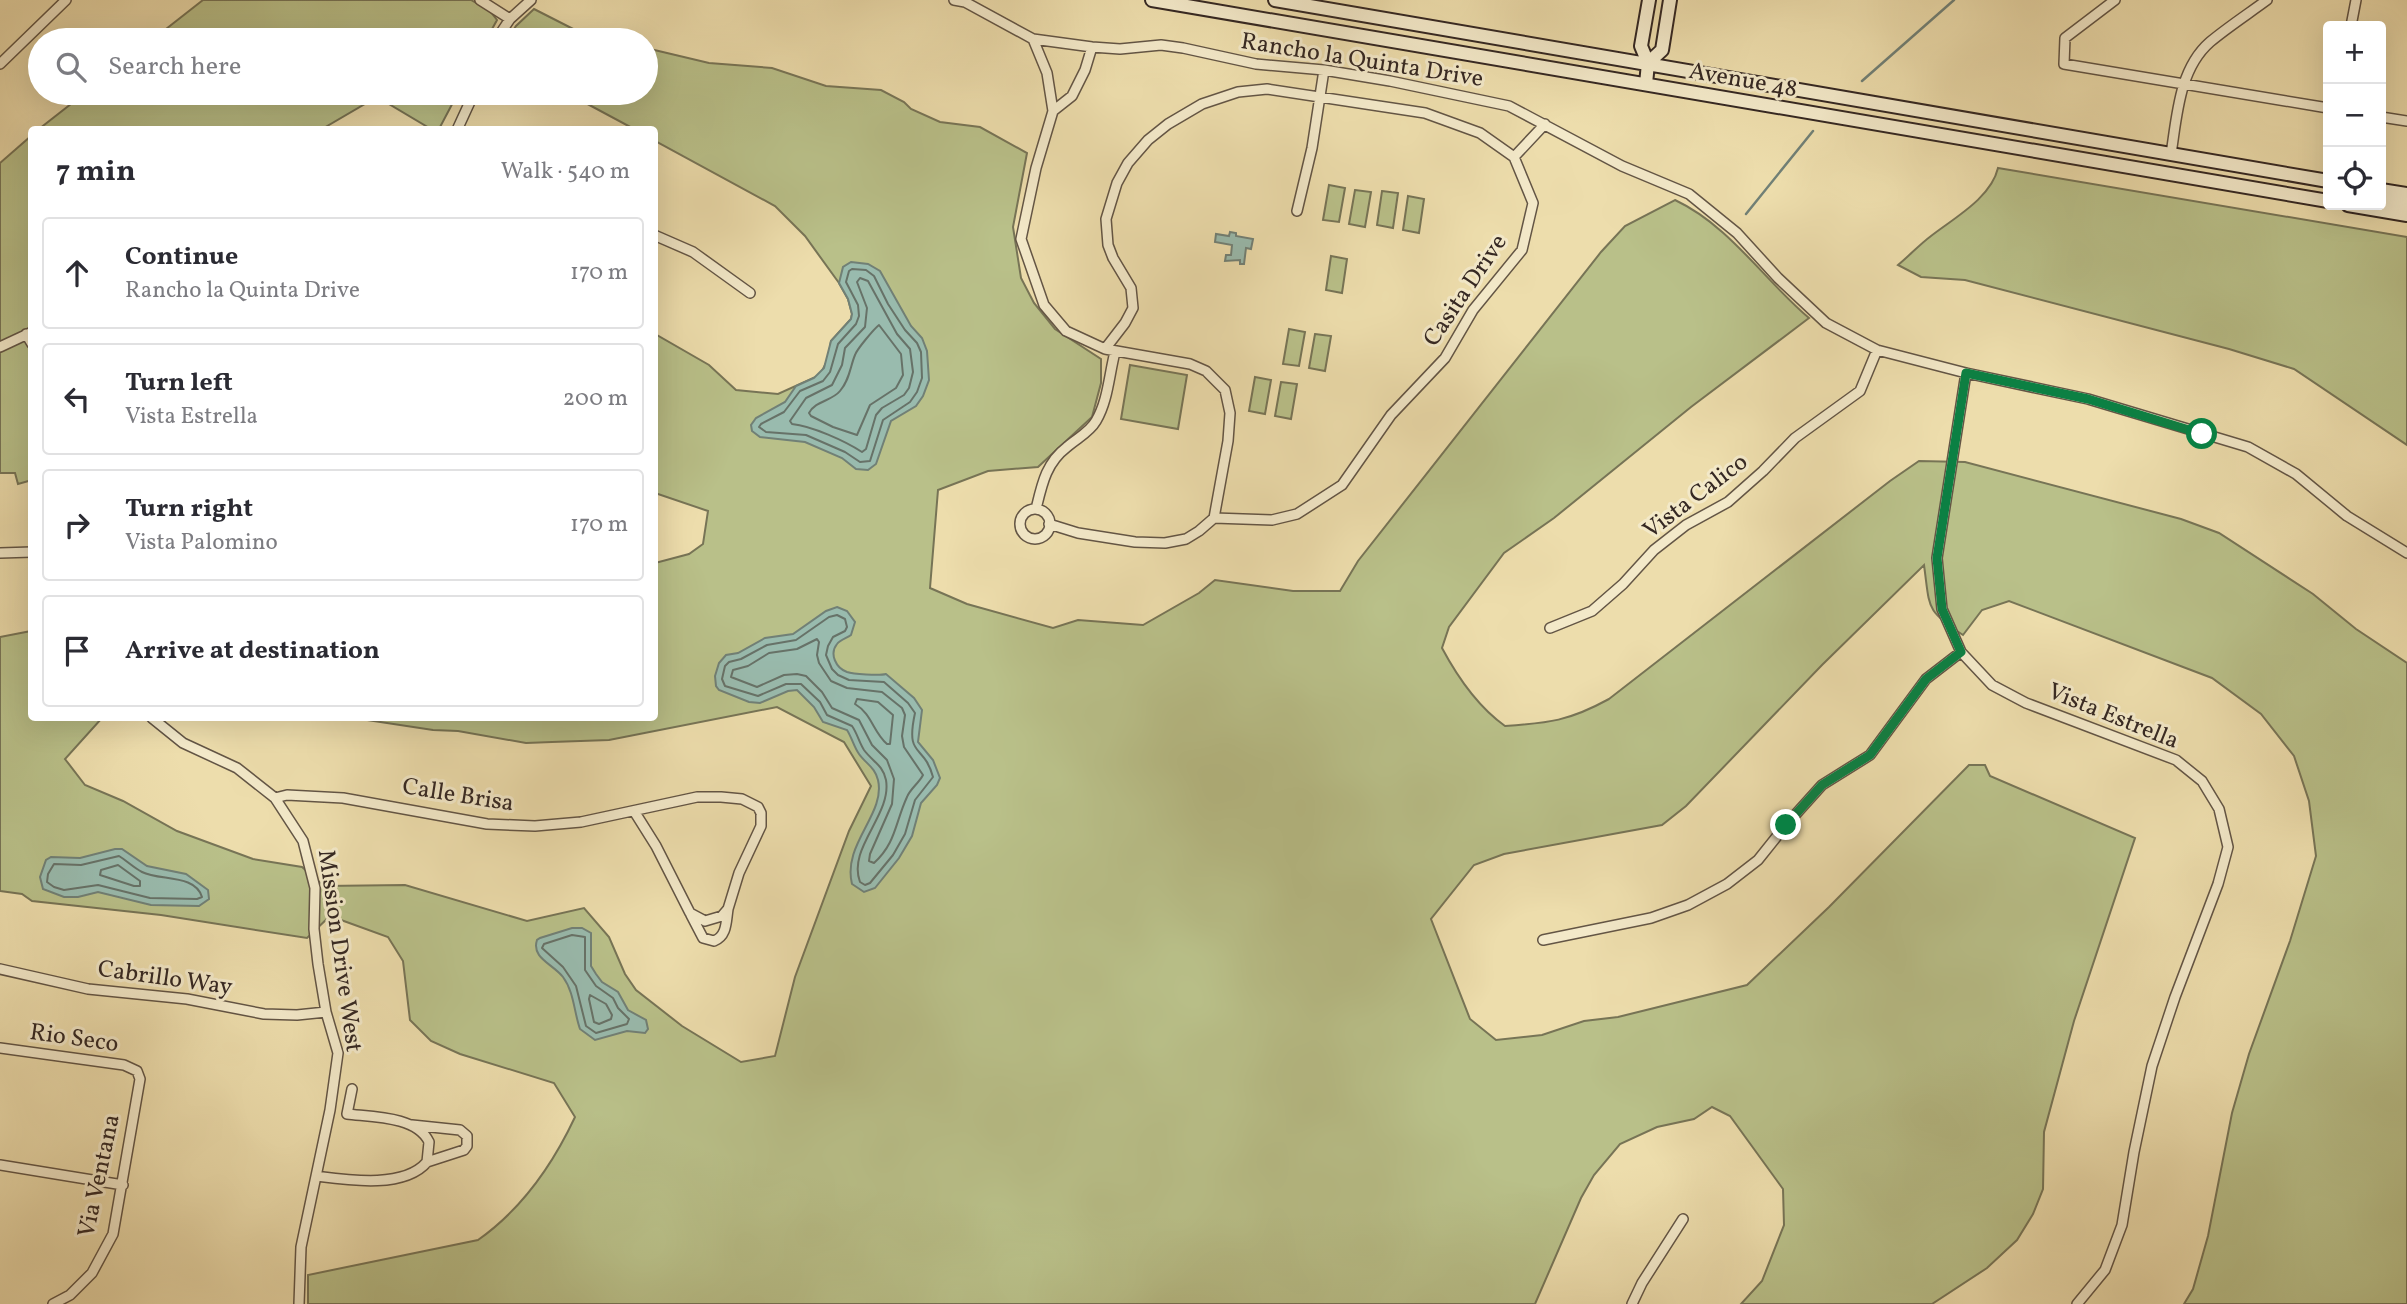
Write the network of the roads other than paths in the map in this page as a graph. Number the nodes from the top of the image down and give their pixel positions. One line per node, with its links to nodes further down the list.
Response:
1 (66, 0): 16 (street)
2 (480, 0): 14 (street)
3 (954, 0): 19 (street, Rancho la Quinta Drive)
4 (1152, 0): 13 (main road, Avenue 48)
5 (1205, 0): 13 (main road)
6 (1275, 0): 21 (main road, Avenue 48)
7 (1649, 0): 21 (main road)
8 (1670, 0): 21 (main road)
9 (2115, 0): 24 (street)
10 (2267, 0): 24 (street)
11 (2356, 0): 15 (street)
12 (526, 1): 14 (street)
13 (1233, 14): 25 (main road, Avenue 48)
14 (510, 19): 17 (street)
15 (2352, 21)
16 (38, 28)
17 (504, 28)
18 (28, 37): 22 (street)
19 (1033, 39): 20 (street, Rancho la Quinta Drive); 29 (street)
20 (1092, 47): 23 (street, Rancho la Quinta Drive); 29 (street)
21 (1648, 63): 25 (main road); 34 (main road, Avenue 48)
22 (0, 65)
23 (1324, 71): 26 (street); 32 (street, Rancho la Quinta Drive)
24 (2184, 83): 28 (street); 34 (street)
25 (1646, 84): 36 (main road, Avenue 48)
26 (1320, 96): 35 (street); 46 (street); 52 (street)
27 (470, 105): 33 (street)
28 (2323, 107)
29 (1053, 111): 52 (street)
30 (2386, 118): 31 (street)
31 (2407, 121)
32 (1545, 124): 35 (street); 53 (street, Rancho la Quinta Drive)
33 (463, 126)
34 (2171, 154): 36 (main road); 37 (main road, Avenue 48)
35 (1514, 157): 57 (street, Casita Drive)
36 (2168, 174): 41 (main road, Avenue 48)
37 (2323, 180)
38 (2386, 191): 40 (main road)
39 (2323, 193): 41 (main road)
40 (2407, 194)
41 (2297, 196): 42 (main road, Avenue 48)
42 (2323, 200)
43 (2386, 202): 44 (main road)
44 (2407, 206)
45 (2378, 210): 47 (main road)
46 (1297, 211)
47 (2407, 215)
48 (658, 236): 49 (street)
49 (750, 293)
50 (28, 333): 51 (street)
51 (0, 347)
52 (1105, 349): 54 (street)
53 (1877, 350): 55 (street, Rancho la Quinta Drive); 62 (street, Vista Calico)
54 (1115, 352): 56 (street); 57 (street)
55 (1966, 373): 61 (street, Rancho la Quinta Drive); 63 (street, Vista Estrella)
56 (1036, 509): 58 (street); 58 (street)
57 (1214, 518): 58 (street)
58 (1049, 524)
59 (28, 552): 60 (street)
60 (0, 553)
61 (2407, 553)
62 (1550, 628)
63 (1961, 652): 69 (street); 84 (street, Vista Estrella)
64 (156, 721): 65 (street, Mission Drive West)
65 (275, 798): 66 (street, Calle Brisa); 71 (street, Mission Drive West)
66 (634, 811): 67 (street, Calle Brisa); 68 (street)
67 (728, 909): 68 (street); 68 (street)
68 (690, 913)
69 (1542, 940)
70 (0, 969): 71 (street, Cabrillo Way)
71 (326, 1012): 78 (street, Mission Drive West)
72 (0, 1048): 73 (street, Rio Seco)
73 (139, 1075): 79 (street, Via Ventana)
74 (352, 1089): 75 (street)
75 (407, 1125): 76 (street); 76 (street)
76 (427, 1162): 78 (street)
77 (0, 1165): 79 (street)
78 (316, 1176): 82 (street, Mission Drive West)
79 (123, 1185): 81 (street, Via Ventana)
80 (1683, 1219): 83 (street)
81 (53, 1304)
82 (299, 1304)
83 (1632, 1304)
84 (2077, 1304)

